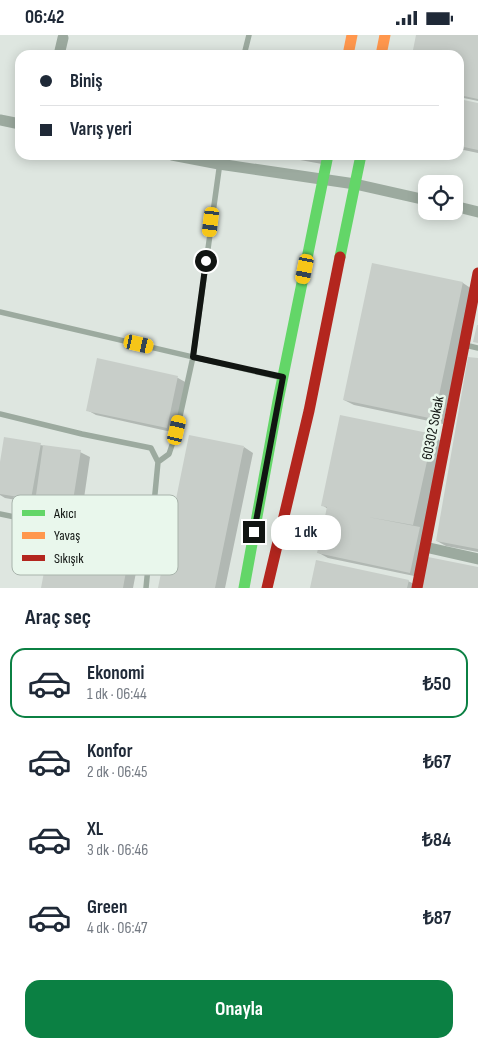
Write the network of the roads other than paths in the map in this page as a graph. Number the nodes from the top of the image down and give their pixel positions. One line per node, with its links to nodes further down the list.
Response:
1 (249, 35): 6 (lane)
2 (352, 35): 7 (main road)
3 (385, 35): 8 (main road)
4 (63, 37): 5 (street)
5 (60, 50)
6 (245, 50)
7 (349, 50)
8 (382, 50)
9 (0, 120): 10 (street)
10 (15, 123)
11 (220, 160): 14 (street); 23 (lane)
12 (327, 160): 14 (main road)
13 (360, 160): 15 (main road)
14 (323, 179): 15 (street); 24 (main road)
15 (355, 184): 16 (street); 33 (main road)
16 (418, 198)
17 (463, 208): 18 (street)
18 (478, 212)
19 (478, 273): 21 (main road, 60302 Sokak)
20 (0, 312): 23 (lane)
21 (464, 345): 22 (lane); 28 (main road, 60302 Sokak)
22 (478, 348)
23 (193, 357): 24 (lane); 26 (lane)
24 (283, 377): 32 (main road)
25 (0, 414): 26 (lane)
26 (158, 462): 27 (lane)
27 (155, 495)
28 (425, 547): 29 (street); 34 (main road, 60302 Sokak)
29 (478, 559)
30 (147, 575): 31 (lane)
31 (146, 588)
32 (244, 588)
33 (267, 588)
34 (417, 588)

